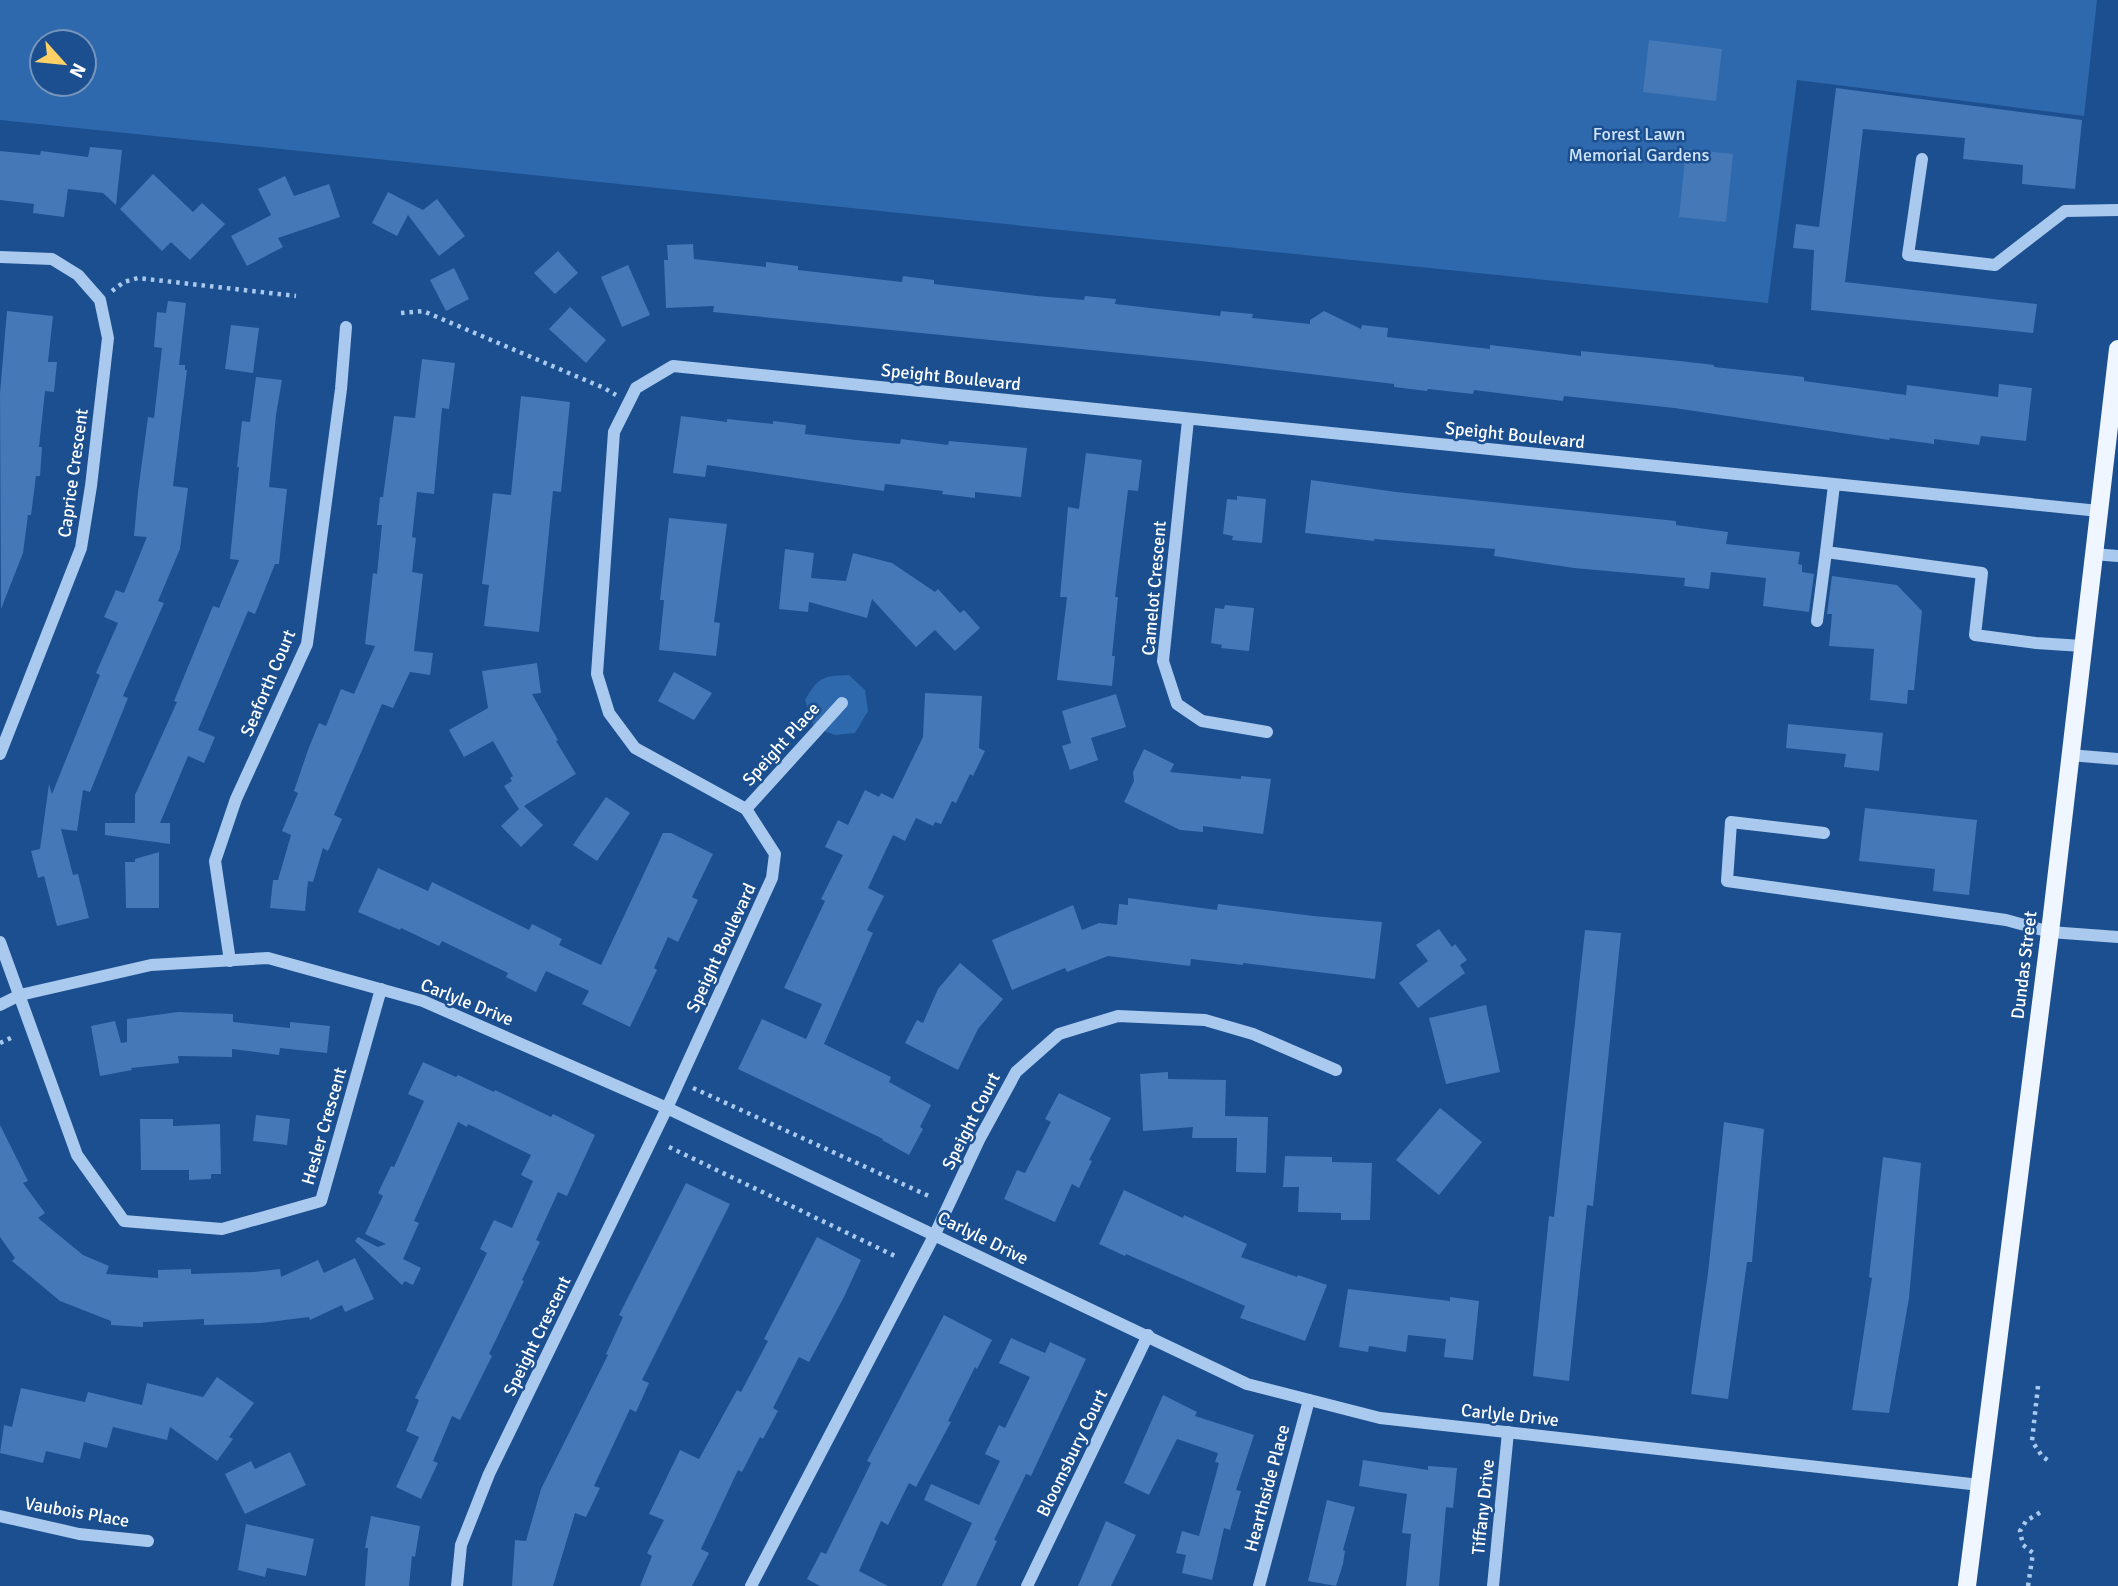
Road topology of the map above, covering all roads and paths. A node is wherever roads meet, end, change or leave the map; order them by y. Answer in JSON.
{"nodes":[{"id":1,"x":1922,"y":159,"type":"dead end"},
{"id":2,"x":2118,"y":210,"type":"edge"},
{"id":3,"x":0,"y":257,"type":"edge"},
{"id":4,"x":296,"y":296,"type":"dead end"},
{"id":5,"x":100,"y":300,"type":"junction"},
{"id":6,"x":401,"y":313,"type":"dead end"},
{"id":7,"x":346,"y":327,"type":"dead end"},
{"id":8,"x":2118,"y":349,"type":"edge"},
{"id":9,"x":2116,"y":382,"type":"edge"},
{"id":10,"x":628,"y":403,"type":"junction"},
{"id":11,"x":1188,"y":420,"type":"junction"},
{"id":12,"x":1834,"y":485,"type":"junction"},
{"id":13,"x":2099,"y":511,"type":"junction"},
{"id":14,"x":1826,"y":552,"type":"junction"},
{"id":15,"x":2093,"y":555,"type":"junction"},
{"id":16,"x":2118,"y":556,"type":"edge"},
{"id":17,"x":1817,"y":621,"type":"dead end"},
{"id":18,"x":2082,"y":646,"type":"junction"},
{"id":19,"x":842,"y":703,"type":"dead end"},
{"id":20,"x":1266,"y":733,"type":"dead end"},
{"id":21,"x":0,"y":754,"type":"edge"},
{"id":22,"x":2069,"y":755,"type":"junction"},
{"id":23,"x":2118,"y":759,"type":"edge"},
{"id":24,"x":746,"y":809,"type":"junction"},
{"id":25,"x":1824,"y":833,"type":"dead end"},
{"id":26,"x":2050,"y":932,"type":"junction"},
{"id":27,"x":2118,"y":937,"type":"edge"},
{"id":28,"x":0,"y":942,"type":"edge"},
{"id":29,"x":230,"y":961,"type":"junction"},
{"id":30,"x":381,"y":989,"type":"junction"},
{"id":31,"x":20,"y":995,"type":"junction"},
{"id":32,"x":0,"y":1005,"type":"edge"},
{"id":33,"x":8,"y":1040,"type":"dead end"},
{"id":34,"x":0,"y":1043,"type":"edge"},
{"id":35,"x":1336,"y":1070,"type":"dead end"},
{"id":36,"x":692,"y":1088,"type":"dead end"},
{"id":37,"x":667,"y":1108,"type":"junction"},
{"id":38,"x":668,"y":1147,"type":"dead end"},
{"id":39,"x":931,"y":1197,"type":"dead end"},
{"id":40,"x":935,"y":1234,"type":"junction"},
{"id":41,"x":897,"y":1258,"type":"dead end"},
{"id":42,"x":1148,"y":1335,"type":"junction"},
{"id":43,"x":2038,"y":1387,"type":"dead end"},
{"id":44,"x":1309,"y":1400,"type":"junction"},
{"id":45,"x":1508,"y":1433,"type":"junction"},
{"id":46,"x":2050,"y":1462,"type":"dead end"},
{"id":47,"x":1980,"y":1485,"type":"junction"},
{"id":48,"x":2044,"y":1510,"type":"dead end"},
{"id":49,"x":0,"y":1516,"type":"edge"},
{"id":50,"x":148,"y":1541,"type":"dead end"},
{"id":51,"x":457,"y":1586,"type":"edge"},
{"id":52,"x":751,"y":1586,"type":"edge"},
{"id":53,"x":1027,"y":1586,"type":"edge"},
{"id":54,"x":1259,"y":1586,"type":"edge"},
{"id":55,"x":1493,"y":1586,"type":"edge"},
{"id":56,"x":1967,"y":1586,"type":"edge"},
{"id":57,"x":2028,"y":1586,"type":"edge"}],
"edges":[{"from":1,"to":2,"type":"street"},
{"from":3,"to":5,"type":"street"},
{"from":4,"to":5,"type":"path"},
{"from":5,"to":21,"type":"street","name":"Caprice Crescent"},
{"from":6,"to":10,"type":"path"},
{"from":7,"to":29,"type":"street","name":"Seaforth Court"},
{"from":8,"to":9,"type":"main road","name":"Dundas Street"},
{"from":9,"to":13,"type":"main road","name":"Dundas Street"},
{"from":10,"to":11,"type":"street","name":"Speight Boulevard"},
{"from":10,"to":24,"type":"street","name":"Speight Boulevard"},
{"from":11,"to":12,"type":"street","name":"Speight Boulevard"},
{"from":11,"to":20,"type":"street","name":"Camelot Crescent"},
{"from":12,"to":13,"type":"street","name":"Speight Boulevard"},
{"from":12,"to":14,"type":"street"},
{"from":13,"to":15,"type":"main road","name":"Dundas Street"},
{"from":14,"to":17,"type":"street"},
{"from":14,"to":18,"type":"street"},
{"from":15,"to":16,"type":"street"},
{"from":15,"to":18,"type":"main road","name":"Dundas Street"},
{"from":18,"to":22,"type":"main road","name":"Dundas Street"},
{"from":19,"to":24,"type":"street","name":"Speight Place"},
{"from":22,"to":23,"type":"street"},
{"from":22,"to":26,"type":"main road","name":"Dundas Street"},
{"from":24,"to":37,"type":"street","name":"Speight Boulevard"},
{"from":25,"to":26,"type":"street"},
{"from":26,"to":27,"type":"street"},
{"from":26,"to":47,"type":"main road","name":"Dundas Street"},
{"from":28,"to":31,"type":"street"},
{"from":29,"to":30,"type":"street","name":"Carlyle Drive"},
{"from":29,"to":31,"type":"street","name":"Carlyle Drive"},
{"from":30,"to":31,"type":"street","name":"Hesler Crescent"},
{"from":30,"to":37,"type":"street","name":"Carlyle Drive"},
{"from":31,"to":32,"type":"street","name":"Carlyle Drive"},
{"from":33,"to":34,"type":"path"},
{"from":35,"to":40,"type":"street","name":"Speight Court"},
{"from":36,"to":39,"type":"path"},
{"from":37,"to":40,"type":"street","name":"Carlyle Drive"},
{"from":37,"to":51,"type":"street","name":"Speight Crescent"},
{"from":38,"to":41,"type":"path"},
{"from":40,"to":42,"type":"street","name":"Carlyle Drive"},
{"from":40,"to":52,"type":"street"},
{"from":42,"to":44,"type":"street","name":"Carlyle Drive"},
{"from":42,"to":53,"type":"street","name":"Bloomsbury Court"},
{"from":43,"to":46,"type":"path"},
{"from":44,"to":45,"type":"street","name":"Carlyle Drive"},
{"from":44,"to":54,"type":"street","name":"Hearthside Place"},
{"from":45,"to":47,"type":"street","name":"Carlyle Drive"},
{"from":45,"to":55,"type":"street","name":"Tiffany Drive"},
{"from":47,"to":56,"type":"main road","name":"Dundas Street"},
{"from":48,"to":57,"type":"path"},
{"from":49,"to":50,"type":"street","name":"Vaubois Place"}]}
